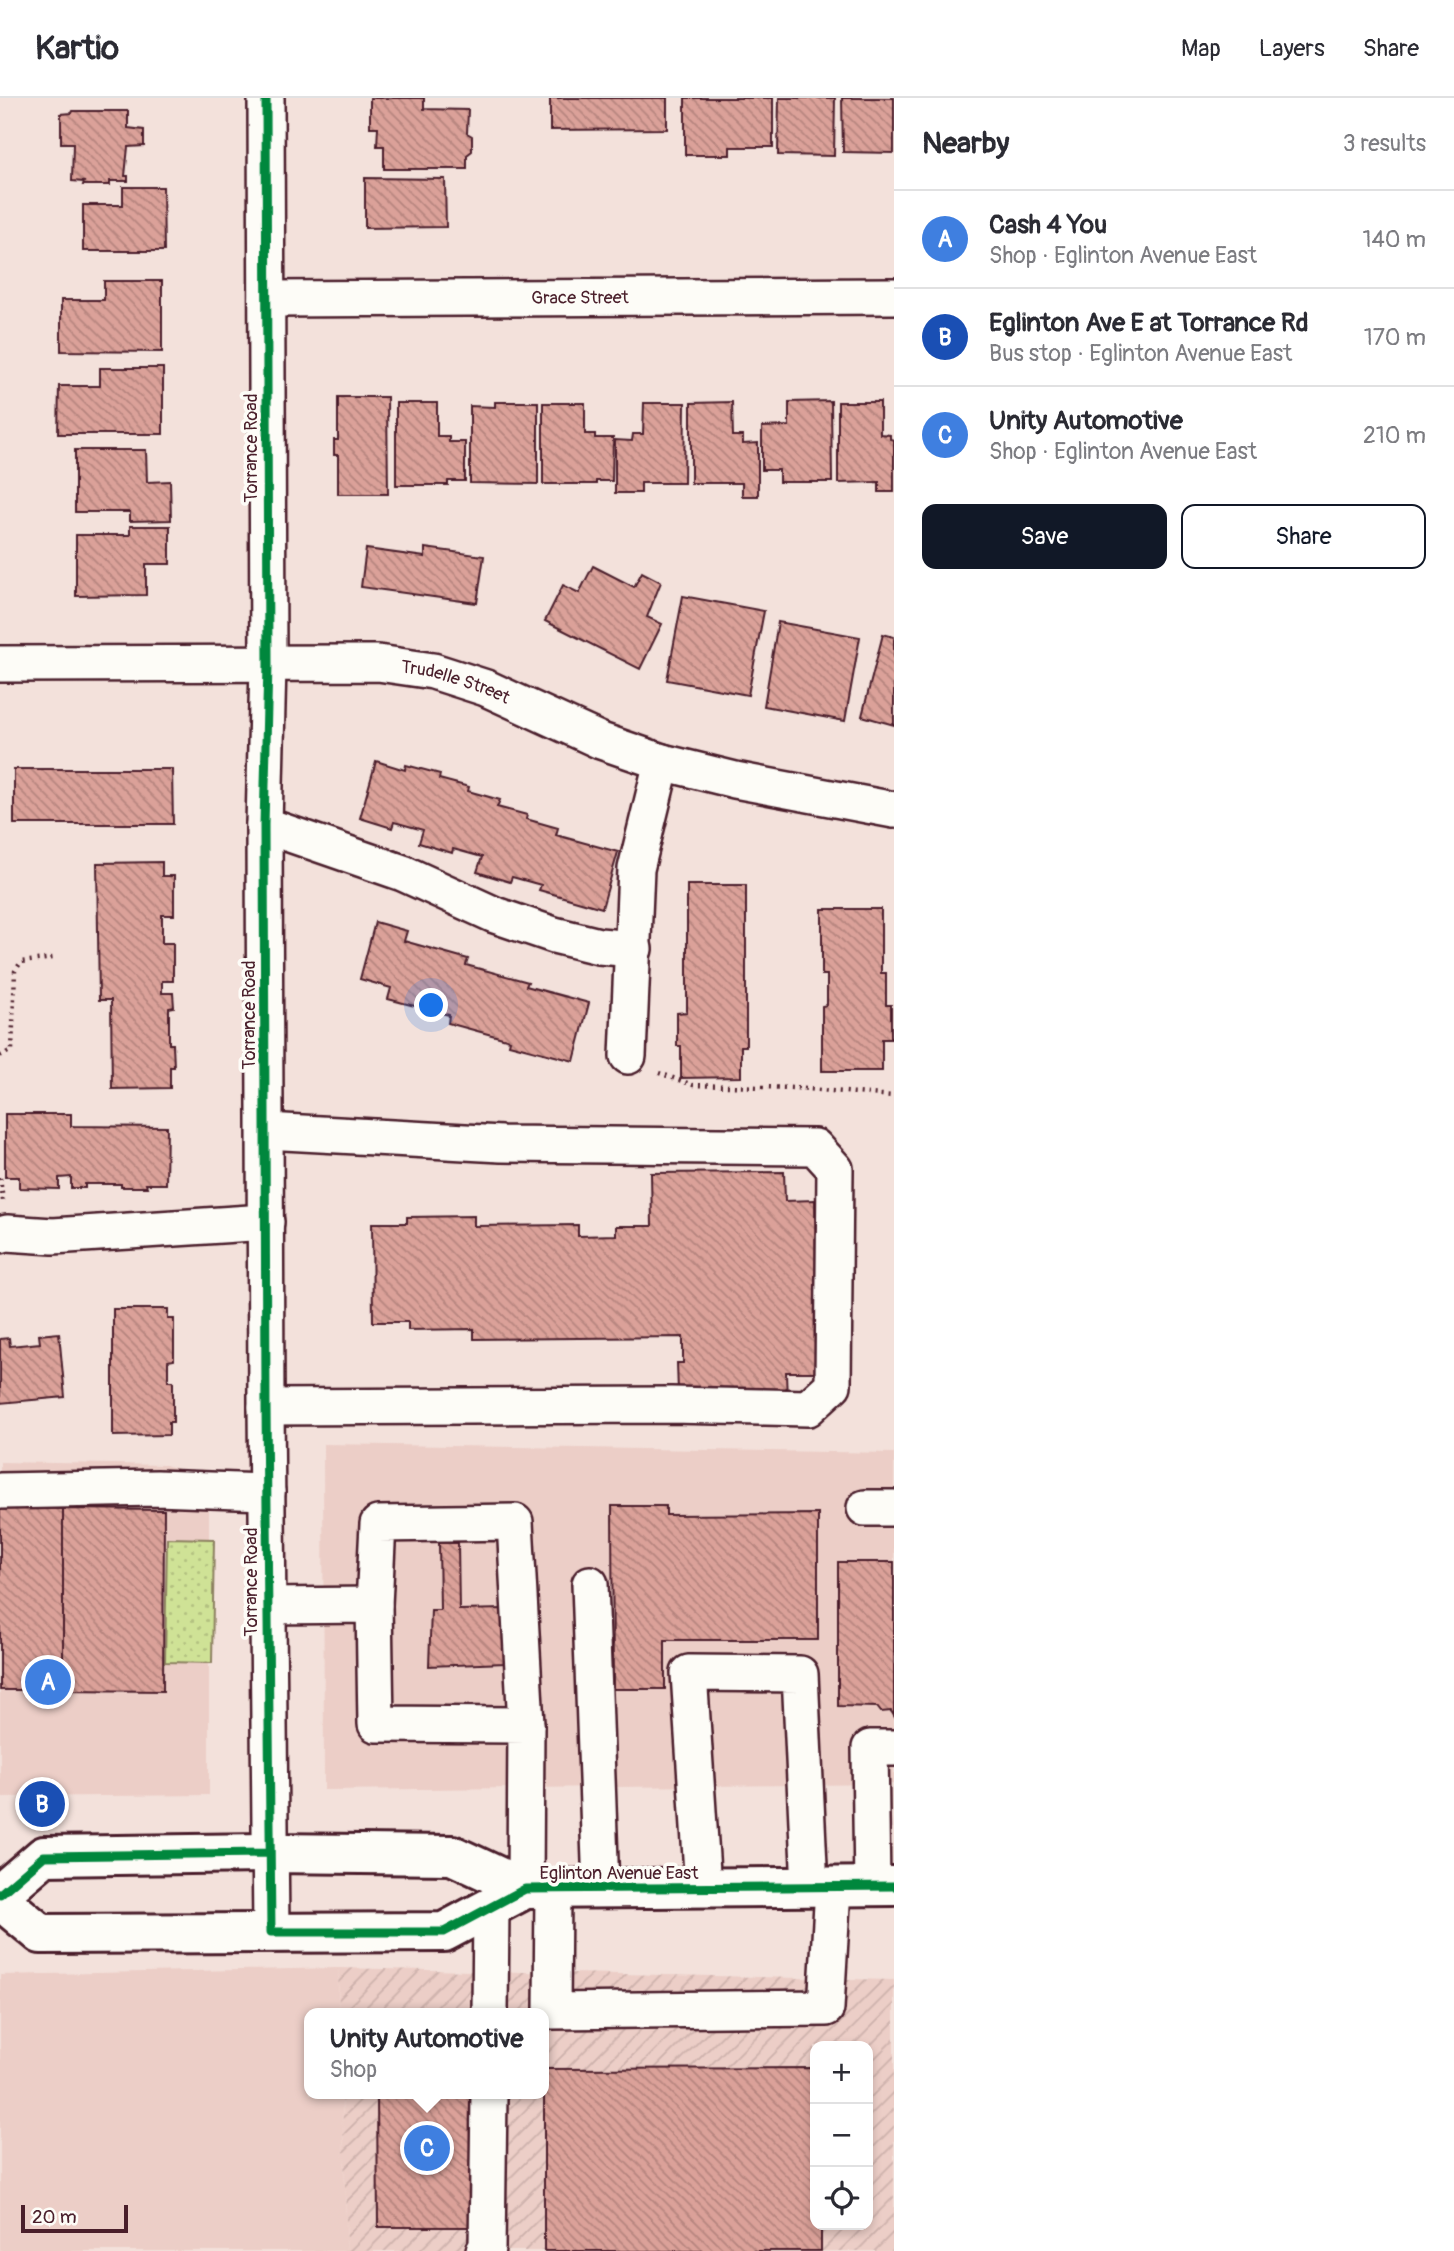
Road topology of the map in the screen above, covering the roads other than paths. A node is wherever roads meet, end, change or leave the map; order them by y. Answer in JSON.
{"nodes":[{"id":1,"x":266,"y":98,"type":"edge"},
{"id":2,"x":894,"y":296,"type":"edge"},
{"id":3,"x":267,"y":299,"type":"junction"},
{"id":4,"x":0,"y":664,"type":"edge"},
{"id":5,"x":268,"y":665,"type":"junction"},
{"id":6,"x":662,"y":762,"type":"junction"},
{"id":7,"x":894,"y":810,"type":"edge"},
{"id":8,"x":264,"y":825,"type":"junction"},
{"id":9,"x":634,"y":949,"type":"junction"},
{"id":10,"x":628,"y":1056,"type":"road end"},
{"id":11,"x":266,"y":1131,"type":"junction"},
{"id":12,"x":266,"y":1222,"type":"junction"},
{"id":13,"x":0,"y":1235,"type":"edge"},
{"id":14,"x":266,"y":1407,"type":"junction"},
{"id":15,"x":0,"y":1492,"type":"edge"},
{"id":16,"x":267,"y":1492,"type":"junction"},
{"id":17,"x":590,"y":1584,"type":"dead end"},
{"id":18,"x":374,"y":1605,"type":"junction"},
{"id":19,"x":267,"y":1606,"type":"junction"},
{"id":20,"x":526,"y":1725,"type":"junction"},
{"id":21,"x":894,"y":1748,"type":"edge"},
{"id":22,"x":270,"y":1853,"type":"junction"},
{"id":23,"x":883,"y":1886,"type":"edge"},
{"id":24,"x":821,"y":1887,"type":"junction"},
{"id":25,"x":703,"y":1888,"type":"junction"},
{"id":26,"x":539,"y":1889,"type":"junction"},
{"id":27,"x":601,"y":1889,"type":"junction"},
{"id":28,"x":0,"y":1894,"type":"edge"},
{"id":29,"x":0,"y":1900,"type":"edge"},
{"id":30,"x":491,"y":1907,"type":"junction"},
{"id":31,"x":271,"y":1932,"type":"junction"},
{"id":32,"x":490,"y":2008,"type":"edge"},
{"id":33,"x":489,"y":2099,"type":"edge"},
{"id":34,"x":484,"y":2251,"type":"edge"}],
"edges":[{"from":1,"to":3,"type":"street","name":"Torrance Road"},
{"from":2,"to":3,"type":"street","name":"Grace Street"},
{"from":3,"to":5,"type":"street","name":"Torrance Road"},
{"from":4,"to":5,"type":"street","name":"Trudelle Street"},
{"from":5,"to":6,"type":"street","name":"Trudelle Street"},
{"from":5,"to":8,"type":"street","name":"Torrance Road"},
{"from":6,"to":7,"type":"street","name":"Trudelle Street"},
{"from":6,"to":9,"type":"street"},
{"from":8,"to":9,"type":"street"},
{"from":8,"to":11,"type":"street","name":"Torrance Road"},
{"from":9,"to":10,"type":"street"},
{"from":11,"to":12,"type":"street","name":"Torrance Road"},
{"from":11,"to":14,"type":"street"},
{"from":12,"to":13,"type":"street"},
{"from":12,"to":14,"type":"street","name":"Torrance Road"},
{"from":14,"to":16,"type":"street","name":"Torrance Road"},
{"from":15,"to":16,"type":"street"},
{"from":16,"to":19,"type":"street","name":"Torrance Road"},
{"from":17,"to":27,"type":"street"},
{"from":18,"to":19,"type":"street"},
{"from":18,"to":20,"type":"street"},
{"from":18,"to":20,"type":"street"},
{"from":19,"to":22,"type":"street","name":"Torrance Road"},
{"from":20,"to":26,"type":"street"},
{"from":21,"to":23,"type":"street"},
{"from":22,"to":26,"type":"main road","name":"Eglinton Avenue East"},
{"from":22,"to":28,"type":"main road","name":"Eglinton Avenue East"},
{"from":22,"to":31,"type":"street","name":"Torrance Road"},
{"from":23,"to":24,"type":"main road","name":"Eglinton Avenue East"},
{"from":24,"to":25,"type":"main road","name":"Eglinton Avenue East"},
{"from":24,"to":25,"type":"street"},
{"from":24,"to":26,"type":"street"},
{"from":25,"to":27,"type":"main road","name":"Eglinton Avenue East"},
{"from":26,"to":27,"type":"main road","name":"Eglinton Avenue East"},
{"from":26,"to":30,"type":"main road","name":"Eglinton Avenue East"},
{"from":29,"to":31,"type":"main road","name":"Eglinton Avenue East"},
{"from":30,"to":31,"type":"main road","name":"Eglinton Avenue East"},
{"from":30,"to":32,"type":"street"},
{"from":33,"to":34,"type":"street"}]}
